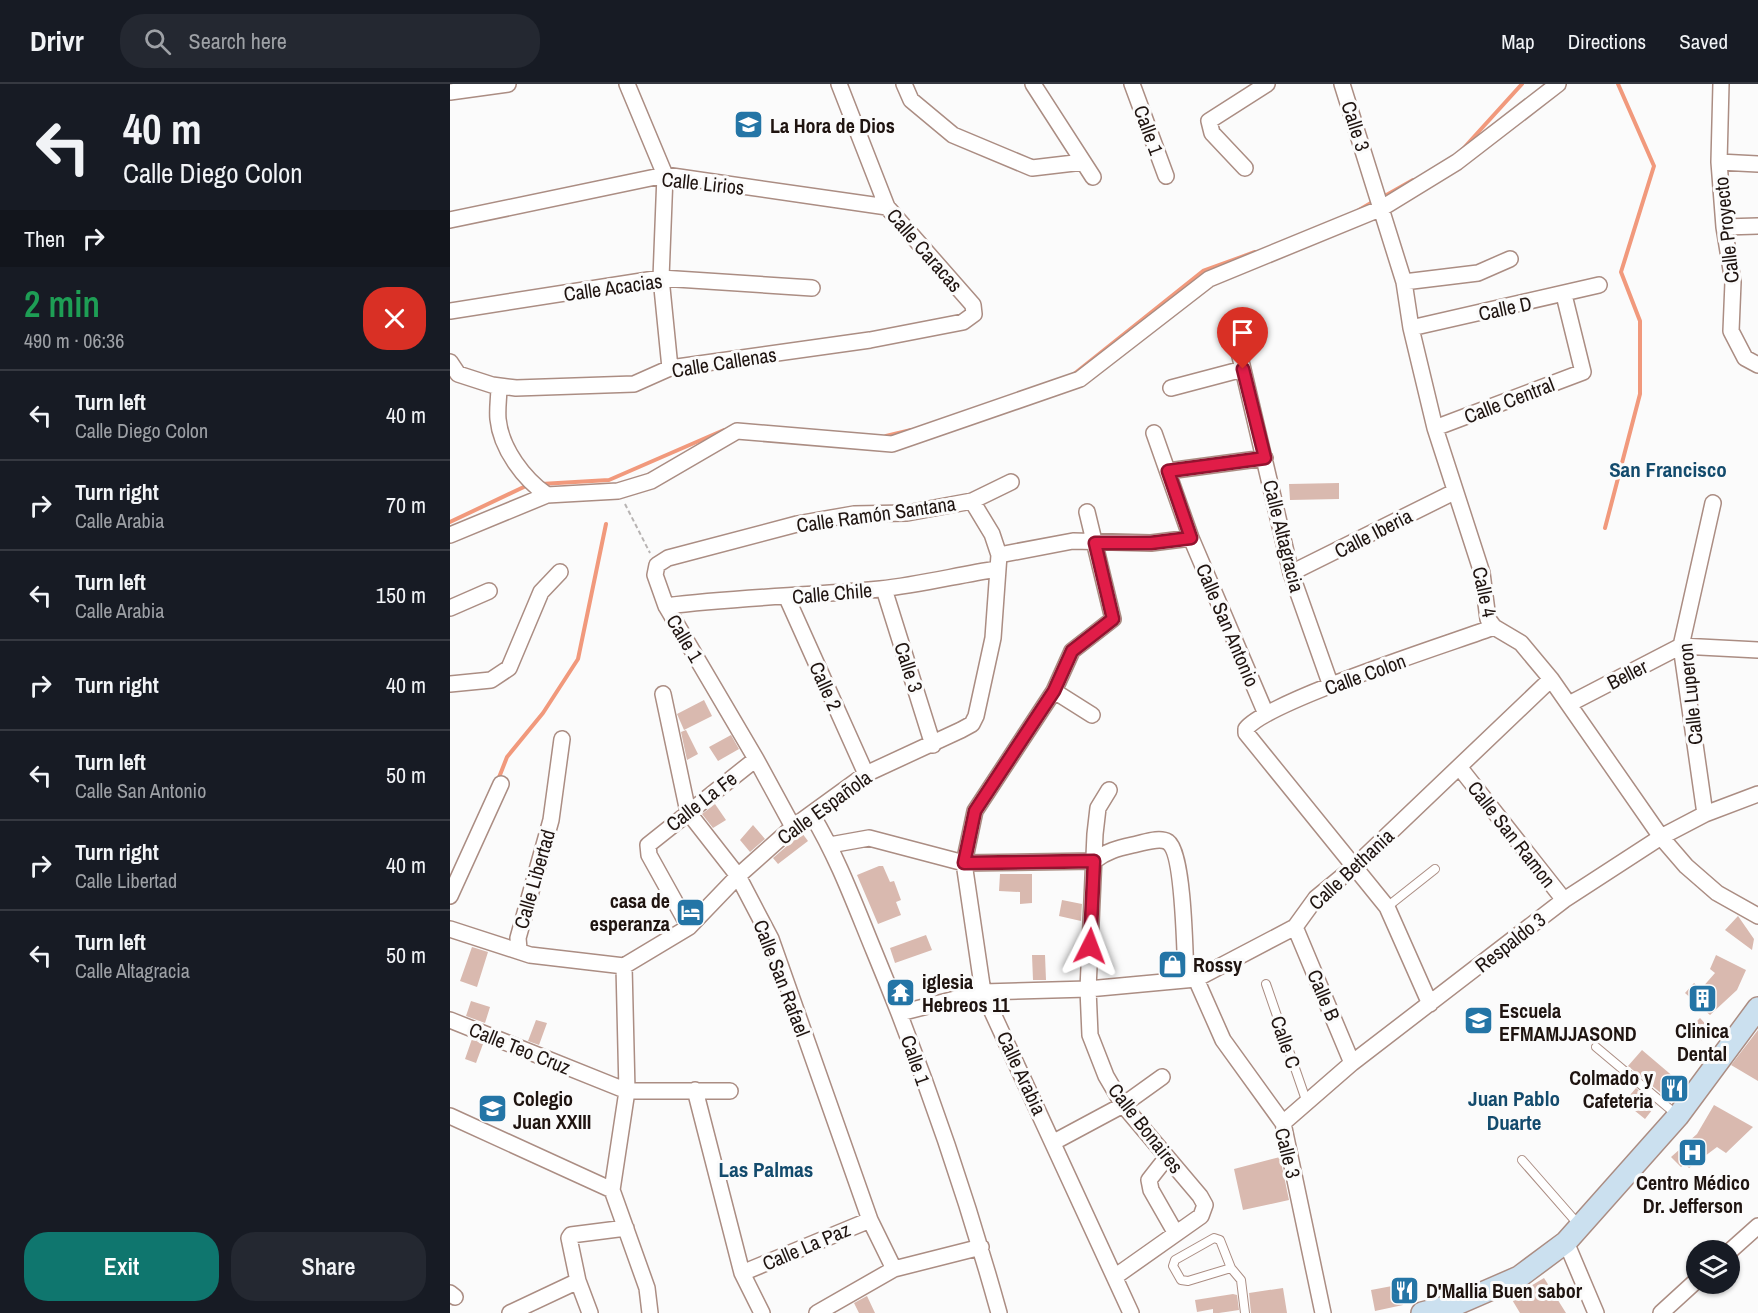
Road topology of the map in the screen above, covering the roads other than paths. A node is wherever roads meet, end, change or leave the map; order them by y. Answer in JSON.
{"nodes":[{"id":1,"x":508,"y":84,"type":"edge"},
{"id":2,"x":627,"y":84,"type":"edge"},
{"id":3,"x":839,"y":84,"type":"edge"},
{"id":4,"x":904,"y":84,"type":"edge"},
{"id":5,"x":1033,"y":84,"type":"edge"},
{"id":6,"x":1132,"y":84,"type":"edge"},
{"id":7,"x":1268,"y":84,"type":"edge"},
{"id":8,"x":1342,"y":84,"type":"edge"},
{"id":9,"x":1558,"y":84,"type":"edge"},
{"id":10,"x":1721,"y":84,"type":"edge"},
{"id":11,"x":450,"y":93,"type":"edge"},
{"id":12,"x":1083,"y":162,"type":"junction"},
{"id":13,"x":1719,"y":162,"type":"junction"},
{"id":14,"x":1758,"y":164,"type":"edge"},
{"id":15,"x":1245,"y":168,"type":"dead end"},
{"id":16,"x":665,"y":175,"type":"junction"},
{"id":17,"x":1166,"y":176,"type":"dead end"},
{"id":18,"x":1093,"y":177,"type":"dead end"},
{"id":19,"x":887,"y":207,"type":"junction"},
{"id":20,"x":1382,"y":208,"type":"junction"},
{"id":21,"x":450,"y":220,"type":"edge"},
{"id":22,"x":1758,"y":226,"type":"edge"},
{"id":23,"x":1724,"y":227,"type":"junction"},
{"id":24,"x":1510,"y":259,"type":"dead end"},
{"id":25,"x":661,"y":278,"type":"junction"},
{"id":26,"x":1404,"y":282,"type":"junction"},
{"id":27,"x":1599,"y":285,"type":"dead end"},
{"id":28,"x":812,"y":288,"type":"dead end"},
{"id":29,"x":1564,"y":295,"type":"junction"},
{"id":30,"x":450,"y":310,"type":"edge"},
{"id":31,"x":974,"y":314,"type":"joint"},
{"id":32,"x":1411,"y":328,"type":"junction"},
{"id":33,"x":1239,"y":348,"type":"dead end"},
{"id":34,"x":450,"y":362,"type":"edge"},
{"id":35,"x":1758,"y":365,"type":"edge"},
{"id":36,"x":670,"y":368,"type":"junction"},
{"id":37,"x":1243,"y":369,"type":"junction"},
{"id":38,"x":499,"y":386,"type":"junction"},
{"id":39,"x":1171,"y":388,"type":"dead end"},
{"id":40,"x":1435,"y":428,"type":"junction"},
{"id":41,"x":1154,"y":433,"type":"dead end"},
{"id":42,"x":1265,"y":458,"type":"junction"},
{"id":43,"x":1168,"y":471,"type":"junction"},
{"id":44,"x":1011,"y":482,"type":"dead end"},
{"id":45,"x":1454,"y":492,"type":"junction"},
{"id":46,"x":547,"y":495,"type":"junction"},
{"id":47,"x":972,"y":501,"type":"junction"},
{"id":48,"x":1713,"y":503,"type":"dead end"},
{"id":49,"x":1087,"y":512,"type":"dead end"},
{"id":50,"x":450,"y":535,"type":"edge"},
{"id":51,"x":1191,"y":538,"type":"junction"},
{"id":52,"x":1095,"y":543,"type":"junction"},
{"id":53,"x":662,"y":561,"type":"joint"},
{"id":54,"x":998,"y":562,"type":"junction"},
{"id":55,"x":560,"y":572,"type":"dead end"},
{"id":56,"x":1291,"y":573,"type":"junction"},
{"id":57,"x":884,"y":589,"type":"junction"},
{"id":58,"x":489,"y":591,"type":"dead end"},
{"id":59,"x":787,"y":598,"type":"junction"},
{"id":60,"x":666,"y":606,"type":"junction"},
{"id":61,"x":450,"y":608,"type":"edge"},
{"id":62,"x":1494,"y":627,"type":"junction"},
{"id":63,"x":1681,"y":646,"type":"junction"},
{"id":64,"x":1758,"y":650,"type":"edge"},
{"id":65,"x":1551,"y":679,"type":"junction"},
{"id":66,"x":452,"y":686,"type":"edge"},
{"id":67,"x":1331,"y":686,"type":"junction"},
{"id":68,"x":1054,"y":691,"type":"junction"},
{"id":69,"x":663,"y":694,"type":"dead end"},
{"id":70,"x":1569,"y":704,"type":"junction"},
{"id":71,"x":1266,"y":714,"type":"junction"},
{"id":72,"x":1092,"y":715,"type":"dead end"},
{"id":73,"x":562,"y":740,"type":"dead end"},
{"id":74,"x":933,"y":744,"type":"junction"},
{"id":75,"x":756,"y":759,"type":"junction"},
{"id":76,"x":1460,"y":768,"type":"junction"},
{"id":77,"x":866,"y":774,"type":"junction"},
{"id":78,"x":501,"y":784,"type":"dead end"},
{"id":79,"x":1109,"y":790,"type":"dead end"},
{"id":80,"x":1758,"y":794,"type":"edge"},
{"id":81,"x":688,"y":812,"type":"junction"},
{"id":82,"x":1705,"y":814,"type":"junction"},
{"id":83,"x":812,"y":815,"type":"junction"},
{"id":84,"x":793,"y":827,"type":"junction"},
{"id":85,"x":1661,"y":837,"type":"junction"},
{"id":86,"x":830,"y":845,"type":"junction"},
{"id":87,"x":1094,"y":861,"type":"junction"},
{"id":88,"x":964,"y":863,"type":"junction"},
{"id":89,"x":1355,"y":866,"type":"junction"},
{"id":90,"x":1435,"y":869,"type":"dead end"},
{"id":91,"x":738,"y":876,"type":"junction"},
{"id":92,"x":450,"y":896,"type":"edge"},
{"id":93,"x":1564,"y":900,"type":"junction"},
{"id":94,"x":1386,"y":907,"type":"junction"},
{"id":95,"x":1758,"y":916,"type":"edge"},
{"id":96,"x":689,"y":927,"type":"junction"},
{"id":97,"x":1295,"y":927,"type":"junction"},
{"id":98,"x":450,"y":930,"type":"edge"},
{"id":99,"x":519,"y":949,"type":"junction"},
{"id":100,"x":624,"y":966,"type":"junction"},
{"id":101,"x":1191,"y":980,"type":"junction"},
{"id":102,"x":1266,"y":984,"type":"dead end"},
{"id":103,"x":1088,"y":989,"type":"junction"},
{"id":104,"x":983,"y":992,"type":"junction"},
{"id":105,"x":1431,"y":1005,"type":"junction"},
{"id":106,"x":1758,"y":1008,"type":"edge"},
{"id":107,"x":900,"y":1013,"type":"junction"},
{"id":108,"x":450,"y":1020,"type":"edge"},
{"id":109,"x":1596,"y":1047,"type":"dead end"},
{"id":110,"x":1352,"y":1064,"type":"junction"},
{"id":111,"x":1162,"y":1077,"type":"dead end"},
{"id":112,"x":627,"y":1090,"type":"junction"},
{"id":113,"x":694,"y":1090,"type":"junction"},
{"id":114,"x":730,"y":1091,"type":"dead end"},
{"id":115,"x":1306,"y":1100,"type":"junction"},
{"id":116,"x":1123,"y":1105,"type":"junction"},
{"id":117,"x":450,"y":1116,"type":"edge"},
{"id":118,"x":1678,"y":1116,"type":"junction"},
{"id":119,"x":1283,"y":1123,"type":"junction"},
{"id":120,"x":1054,"y":1142,"type":"junction"},
{"id":121,"x":1167,"y":1157,"type":"junction"},
{"id":122,"x":1522,"y":1160,"type":"dead end"},
{"id":123,"x":612,"y":1190,"type":"junction"},
{"id":124,"x":870,"y":1220,"type":"junction"},
{"id":125,"x":1581,"y":1226,"type":"junction"},
{"id":126,"x":1758,"y":1226,"type":"edge"},
{"id":127,"x":626,"y":1228,"type":"junction"},
{"id":128,"x":1176,"y":1232,"type":"junction"},
{"id":129,"x":1566,"y":1242,"type":"junction"},
{"id":130,"x":1740,"y":1242,"type":"edge"},
{"id":131,"x":981,"y":1247,"type":"junction"},
{"id":132,"x":1231,"y":1268,"type":"junction"},
{"id":133,"x":894,"y":1269,"type":"junction"},
{"id":134,"x":742,"y":1273,"type":"junction"},
{"id":135,"x":1116,"y":1276,"type":"junction"},
{"id":136,"x":578,"y":1281,"type":"junction"},
{"id":137,"x":1686,"y":1290,"type":"edge"},
{"id":138,"x":510,"y":1313,"type":"edge"},
{"id":139,"x":590,"y":1313,"type":"edge"},
{"id":140,"x":650,"y":1313,"type":"edge"},
{"id":141,"x":762,"y":1313,"type":"edge"},
{"id":142,"x":817,"y":1313,"type":"edge"},
{"id":143,"x":999,"y":1313,"type":"edge"},
{"id":144,"x":1131,"y":1313,"type":"edge"},
{"id":145,"x":1245,"y":1313,"type":"edge"},
{"id":146,"x":1323,"y":1313,"type":"edge"},
{"id":147,"x":1422,"y":1313,"type":"edge"},
{"id":148,"x":1596,"y":1313,"type":"edge"},
{"id":149,"x":1661,"y":1313,"type":"edge"}],
"edges":[{"from":1,"to":11,"type":"street"},
{"from":2,"to":16,"type":"street"},
{"from":3,"to":19,"type":"street","name":"Calle Caracas"},
{"from":4,"to":12,"type":"street"},
{"from":5,"to":12,"type":"street"},
{"from":6,"to":17,"type":"street","name":"Calle 1"},
{"from":7,"to":15,"type":"street"},
{"from":8,"to":20,"type":"street","name":"Calle 3"},
{"from":9,"to":20,"type":"street"},
{"from":10,"to":13,"type":"street","name":"Calle Proyecto"},
{"from":12,"to":18,"type":"street"},
{"from":13,"to":14,"type":"street"},
{"from":13,"to":23,"type":"street","name":"Calle Proyecto"},
{"from":16,"to":19,"type":"street","name":"Calle Lirios"},
{"from":16,"to":21,"type":"street","name":"Calle Lirios"},
{"from":16,"to":25,"type":"street"},
{"from":19,"to":31,"type":"street","name":"Calle Caracas"},
{"from":20,"to":26,"type":"street","name":"Calle 4"},
{"from":20,"to":46,"type":"street"},
{"from":22,"to":23,"type":"street"},
{"from":23,"to":35,"type":"street","name":"Calle Proyecto"},
{"from":24,"to":26,"type":"street"},
{"from":25,"to":28,"type":"street","name":"Calle Acacias"},
{"from":25,"to":30,"type":"street","name":"Calle Acacias"},
{"from":25,"to":36,"type":"street"},
{"from":26,"to":32,"type":"street","name":"Calle 4"},
{"from":27,"to":29,"type":"street","name":"Calle D"},
{"from":29,"to":32,"type":"street","name":"Calle D"},
{"from":29,"to":40,"type":"street","name":"Calle Central"},
{"from":31,"to":36,"type":"street","name":"Calle Callenas"},
{"from":32,"to":40,"type":"street","name":"Calle 4"},
{"from":33,"to":37,"type":"street","name":"Calle Altagracia"},
{"from":34,"to":38,"type":"street","name":"Calle Callenas"},
{"from":36,"to":38,"type":"street","name":"Calle Callenas"},
{"from":37,"to":39,"type":"street"},
{"from":37,"to":42,"type":"street","name":"Calle Altagracia"},
{"from":38,"to":46,"type":"street"},
{"from":40,"to":45,"type":"street","name":"Calle 4"},
{"from":41,"to":43,"type":"street","name":"Calle San Antonio"},
{"from":42,"to":43,"type":"street"},
{"from":42,"to":56,"type":"street","name":"Calle Altagracia"},
{"from":43,"to":51,"type":"street","name":"Calle San Antonio"},
{"from":44,"to":47,"type":"street","name":"Calle Ramón Santana"},
{"from":45,"to":56,"type":"street","name":"Calle Iberia"},
{"from":45,"to":62,"type":"street","name":"Calle 4"},
{"from":46,"to":50,"type":"street"},
{"from":47,"to":53,"type":"street","name":"Calle Ramón Santana"},
{"from":47,"to":54,"type":"street"},
{"from":48,"to":63,"type":"street","name":"Calle Luperon"},
{"from":49,"to":52,"type":"street","name":"Calle Arabia"},
{"from":51,"to":52,"type":"street","name":"Calle Chile"},
{"from":51,"to":71,"type":"street","name":"Calle San Antonio"},
{"from":52,"to":54,"type":"street","name":"Calle Chile"},
{"from":52,"to":68,"type":"street","name":"Calle Arabia"},
{"from":53,"to":60,"type":"street","name":"Calle 1"},
{"from":54,"to":57,"type":"street","name":"Calle Chile"},
{"from":54,"to":74,"type":"street","name":"Calle Española"},
{"from":55,"to":66,"type":"street"},
{"from":56,"to":67,"type":"street","name":"Calle Altagracia"},
{"from":57,"to":59,"type":"street","name":"Calle Chile"},
{"from":57,"to":74,"type":"street","name":"Calle 3"},
{"from":58,"to":61,"type":"street"},
{"from":59,"to":60,"type":"street","name":"Calle Chile"},
{"from":59,"to":77,"type":"street","name":"Calle 2"},
{"from":60,"to":75,"type":"street","name":"Calle 1"},
{"from":62,"to":65,"type":"street","name":"Calle 4"},
{"from":62,"to":67,"type":"street","name":"Calle Colon"},
{"from":63,"to":64,"type":"street"},
{"from":63,"to":70,"type":"street","name":"Beller"},
{"from":63,"to":82,"type":"street","name":"Calle Luperon"},
{"from":65,"to":70,"type":"street","name":"Calle 4"},
{"from":65,"to":76,"type":"street","name":"Calle Bethania"},
{"from":67,"to":71,"type":"street","name":"Calle Colon"},
{"from":68,"to":72,"type":"street"},
{"from":68,"to":88,"type":"street","name":"Calle Arabia"},
{"from":69,"to":81,"type":"street","name":"Calle San Rafael"},
{"from":70,"to":85,"type":"street","name":"Calle 4"},
{"from":71,"to":89,"type":"street","name":"Calle Colon"},
{"from":73,"to":99,"type":"street","name":"Calle Libertad"},
{"from":74,"to":77,"type":"street","name":"Calle Española"},
{"from":75,"to":81,"type":"street","name":"Calle La Fe"},
{"from":75,"to":84,"type":"street","name":"Calle 1"},
{"from":76,"to":89,"type":"street","name":"Calle Bethania"},
{"from":76,"to":93,"type":"street","name":"Calle San Ramon"},
{"from":77,"to":83,"type":"street","name":"Calle Española"},
{"from":78,"to":92,"type":"street"},
{"from":79,"to":87,"type":"street","name":"Calle Bonaires"},
{"from":80,"to":82,"type":"street","name":"Respaldo 3"},
{"from":81,"to":91,"type":"street","name":"Calle San Rafael"},
{"from":81,"to":96,"type":"street","name":"Calle La Fe"},
{"from":82,"to":85,"type":"street","name":"Respaldo 3"},
{"from":83,"to":84,"type":"street","name":"Calle Española"},
{"from":83,"to":86,"type":"street","name":"Calle 1"},
{"from":84,"to":91,"type":"street","name":"Calle Española"},
{"from":85,"to":93,"type":"street","name":"Respaldo 3"},
{"from":85,"to":95,"type":"street","name":"Calle 4"},
{"from":86,"to":88,"type":"street"},
{"from":86,"to":107,"type":"street","name":"Calle 1"},
{"from":87,"to":88,"type":"street"},
{"from":87,"to":101,"type":"street"},
{"from":87,"to":103,"type":"street","name":"Calle Bonaires"},
{"from":88,"to":104,"type":"street","name":"Calle Arabia"},
{"from":89,"to":94,"type":"street"},
{"from":89,"to":97,"type":"street","name":"Calle Bethania"},
{"from":90,"to":94,"type":"lane"},
{"from":91,"to":96,"type":"street","name":"Calle Española"},
{"from":91,"to":124,"type":"street","name":"Calle San Rafael"},
{"from":93,"to":105,"type":"street","name":"Respaldo 3"},
{"from":94,"to":105,"type":"street"},
{"from":96,"to":100,"type":"street","name":"Calle Española"},
{"from":97,"to":101,"type":"street","name":"Calle Bethania"},
{"from":97,"to":110,"type":"street","name":"Calle B"},
{"from":98,"to":99,"type":"street"},
{"from":99,"to":100,"type":"street","name":"Calle Libertad"},
{"from":100,"to":112,"type":"street"},
{"from":101,"to":103,"type":"street","name":"Calle Bethania"},
{"from":101,"to":119,"type":"street","name":"Calle 3"},
{"from":102,"to":115,"type":"lane","name":"Calle C"},
{"from":103,"to":104,"type":"street","name":"Calle Bethania"},
{"from":103,"to":116,"type":"street","name":"Calle Bonaires"},
{"from":104,"to":107,"type":"street","name":"Calle Bethania"},
{"from":104,"to":120,"type":"street","name":"Calle Arabia"},
{"from":105,"to":110,"type":"street","name":"Respaldo 3"},
{"from":106,"to":118,"type":"street"},
{"from":107,"to":131,"type":"street","name":"Calle 1"},
{"from":108,"to":112,"type":"street","name":"Calle Teo Cruz"},
{"from":109,"to":118,"type":"lane"},
{"from":110,"to":115,"type":"street","name":"Respaldo 3"},
{"from":111,"to":116,"type":"street"},
{"from":112,"to":113,"type":"street","name":"Calle Teo Cruz"},
{"from":112,"to":123,"type":"street"},
{"from":113,"to":114,"type":"street","name":"Calle Teo Cruz"},
{"from":113,"to":134,"type":"street"},
{"from":115,"to":119,"type":"street","name":"Respaldo 3"},
{"from":116,"to":120,"type":"street"},
{"from":116,"to":121,"type":"street","name":"Calle Bonaires"},
{"from":117,"to":123,"type":"street"},
{"from":118,"to":125,"type":"street"},
{"from":119,"to":146,"type":"street","name":"Calle 3"},
{"from":120,"to":135,"type":"street","name":"Calle Arabia"},
{"from":121,"to":128,"type":"street"},
{"from":121,"to":128,"type":"street","name":"Calle Bonaires"},
{"from":122,"to":125,"type":"lane"},
{"from":123,"to":127,"type":"street"},
{"from":124,"to":133,"type":"street","name":"Calle San Rafael"},
{"from":124,"to":134,"type":"street","name":"Calle La Paz"},
{"from":125,"to":129,"type":"street"},
{"from":126,"to":130,"type":"street"},
{"from":127,"to":136,"type":"street"},
{"from":127,"to":140,"type":"street"},
{"from":128,"to":135,"type":"street","name":"Calle Bonaires"},
{"from":129,"to":147,"type":"street"},
{"from":129,"to":148,"type":"street"},
{"from":131,"to":133,"type":"street"},
{"from":131,"to":143,"type":"street","name":"Calle 1"},
{"from":132,"to":132,"type":"lane"},
{"from":132,"to":145,"type":"lane"},
{"from":133,"to":142,"type":"street"},
{"from":134,"to":141,"type":"street"},
{"from":135,"to":144,"type":"street","name":"Calle Arabia"},
{"from":136,"to":138,"type":"street"},
{"from":136,"to":139,"type":"street"},
{"from":137,"to":149,"type":"street"}]}
